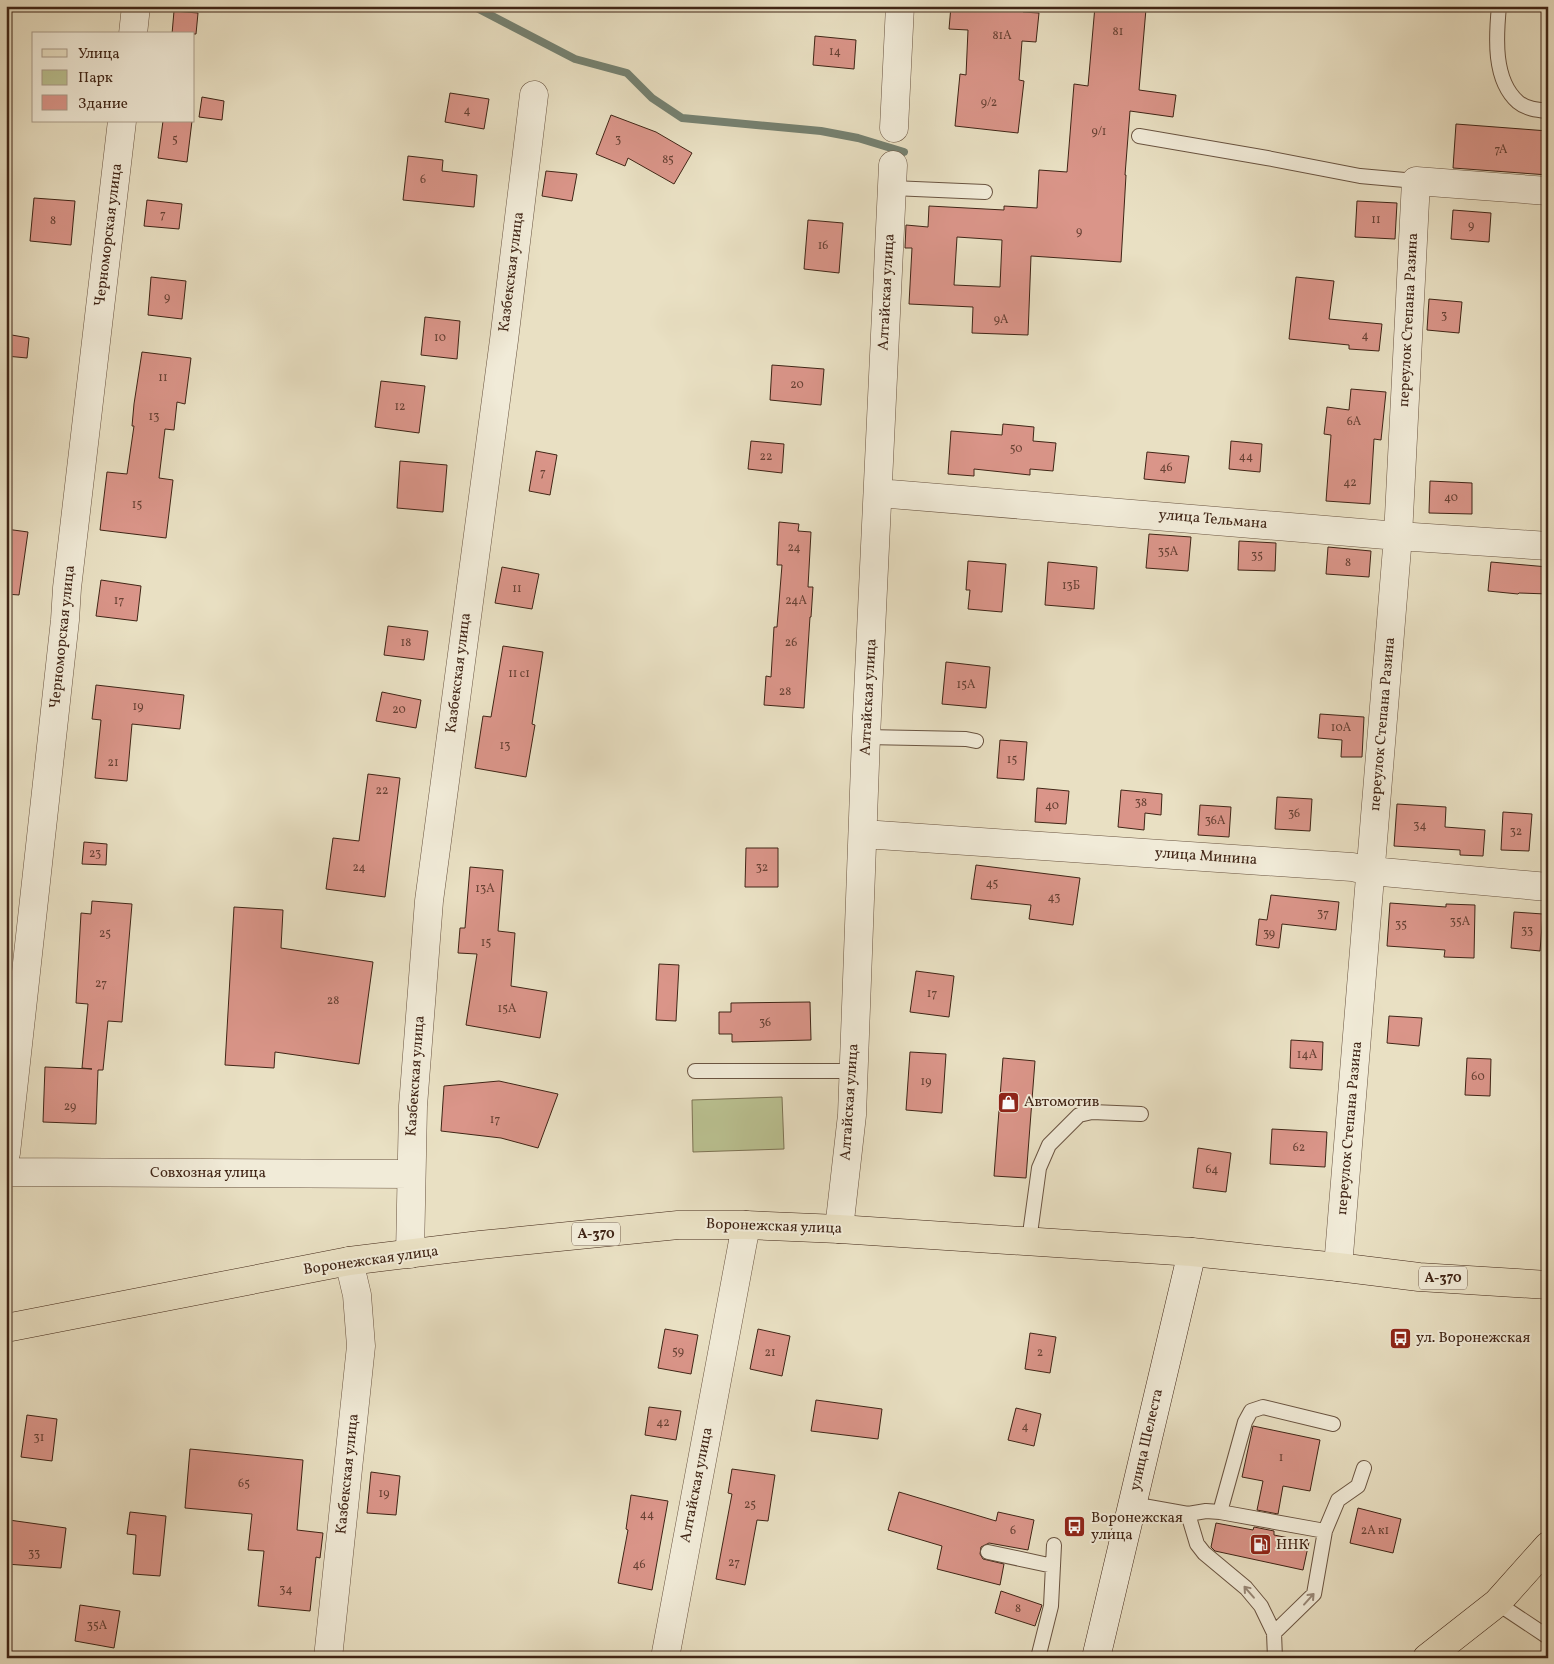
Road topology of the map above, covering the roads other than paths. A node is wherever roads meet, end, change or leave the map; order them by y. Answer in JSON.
{"nodes":[{"id":1,"x":136,"y":6,"type":"edge"},
{"id":2,"x":900,"y":6,"type":"edge"},
{"id":3,"x":1498,"y":6,"type":"edge"},
{"id":4,"x":133,"y":32,"type":"edge"},
{"id":5,"x":534,"y":95,"type":"dead end"},
{"id":6,"x":1548,"y":111,"type":"edge"},
{"id":7,"x":122,"y":122,"type":"edge"},
{"id":8,"x":894,"y":128,"type":"dead end"},
{"id":9,"x":1139,"y":136,"type":"dead end"},
{"id":10,"x":892,"y":176,"type":"joint"},
{"id":11,"x":1416,"y":181,"type":"junction"},
{"id":12,"x":1548,"y":191,"type":"edge"},
{"id":13,"x":985,"y":192,"type":"dead end"},
{"id":14,"x":878,"y":493,"type":"junction"},
{"id":15,"x":1398,"y":536,"type":"junction"},
{"id":16,"x":1548,"y":546,"type":"edge"},
{"id":17,"x":866,"y":736,"type":"junction"},
{"id":18,"x":976,"y":741,"type":"dead end"},
{"id":19,"x":863,"y":834,"type":"junction"},
{"id":20,"x":1371,"y":871,"type":"junction"},
{"id":21,"x":1548,"y":887,"type":"edge"},
{"id":22,"x":853,"y":1071,"type":"junction"},
{"id":23,"x":695,"y":1072,"type":"dead end"},
{"id":24,"x":1140,"y":1114,"type":"dead end"},
{"id":25,"x":6,"y":1153,"type":"edge"},
{"id":26,"x":6,"y":1172,"type":"edge"},
{"id":27,"x":411,"y":1174,"type":"junction"},
{"id":28,"x":746,"y":1225,"type":"junction"},
{"id":29,"x":839,"y":1229,"type":"junction"},
{"id":30,"x":1029,"y":1241,"type":"junction"},
{"id":31,"x":1192,"y":1252,"type":"junction"},
{"id":32,"x":410,"y":1254,"type":"junction"},
{"id":33,"x":349,"y":1261,"type":"junction"},
{"id":34,"x":1338,"y":1267,"type":"junction"},
{"id":35,"x":1548,"y":1285,"type":"edge"},
{"id":36,"x":6,"y":1328,"type":"edge"},
{"id":37,"x":1333,"y":1424,"type":"dead end"},
{"id":38,"x":1364,"y":1468,"type":"dead end"},
{"id":39,"x":1132,"y":1504,"type":"junction"},
{"id":40,"x":1220,"y":1512,"type":"junction"},
{"id":41,"x":1188,"y":1514,"type":"junction"},
{"id":42,"x":1325,"y":1532,"type":"junction"},
{"id":43,"x":1054,"y":1545,"type":"dead end"},
{"id":44,"x":1548,"y":1546,"type":"edge"},
{"id":45,"x":988,"y":1552,"type":"dead end"},
{"id":46,"x":1053,"y":1566,"type":"junction"},
{"id":47,"x":1497,"y":1603,"type":"junction"},
{"id":48,"x":1274,"y":1633,"type":"junction"},
{"id":49,"x":1548,"y":1636,"type":"edge"},
{"id":50,"x":328,"y":1658,"type":"edge"},
{"id":51,"x":665,"y":1658,"type":"edge"},
{"id":52,"x":1038,"y":1658,"type":"edge"},
{"id":53,"x":1096,"y":1658,"type":"edge"},
{"id":54,"x":1274,"y":1658,"type":"edge"},
{"id":55,"x":1427,"y":1658,"type":"edge"}],
"edges":[{"from":1,"to":4,"type":"street"},
{"from":2,"to":8,"type":"street"},
{"from":3,"to":6,"type":"lane"},
{"from":5,"to":27,"type":"street","name":"Казбекская улица"},
{"from":7,"to":25,"type":"street","name":"Черноморская улица"},
{"from":9,"to":11,"type":"lane"},
{"from":10,"to":13,"type":"lane"},
{"from":10,"to":14,"type":"street","name":"Алтайская улица"},
{"from":11,"to":12,"type":"street"},
{"from":11,"to":15,"type":"street","name":"переулок Степана Разина"},
{"from":14,"to":15,"type":"street","name":"улица Тельмана"},
{"from":14,"to":17,"type":"street","name":"Алтайская улица"},
{"from":15,"to":16,"type":"street","name":"улица Тельмана"},
{"from":15,"to":20,"type":"street","name":"переулок Степана Разина"},
{"from":17,"to":18,"type":"lane"},
{"from":17,"to":19,"type":"street","name":"Алтайская улица"},
{"from":19,"to":20,"type":"street","name":"улица Минина"},
{"from":19,"to":22,"type":"street","name":"Алтайская улица"},
{"from":20,"to":21,"type":"street","name":"улица Минина"},
{"from":20,"to":34,"type":"street","name":"переулок Степана Разина"},
{"from":22,"to":23,"type":"lane"},
{"from":22,"to":29,"type":"street","name":"Алтайская улица"},
{"from":24,"to":30,"type":"lane"},
{"from":26,"to":27,"type":"street","name":"Совхозная улица"},
{"from":27,"to":32,"type":"street","name":"Казбекская улица"},
{"from":28,"to":29,"type":"main road","name":"Воронежская улица","number":"А-370"},
{"from":28,"to":32,"type":"main road","name":"Воронежская улица","number":"А-370"},
{"from":28,"to":51,"type":"street","name":"Алтайская улица"},
{"from":29,"to":30,"type":"main road","name":"Воронежская улица","number":"А-370"},
{"from":30,"to":31,"type":"main road","name":"Воронежская улица","number":"А-370"},
{"from":31,"to":34,"type":"main road","name":"Воронежская улица","number":"А-370"},
{"from":31,"to":39,"type":"street","name":"улица Шелеста"},
{"from":32,"to":33,"type":"main road","name":"Воронежская улица","number":"А-370"},
{"from":33,"to":36,"type":"main road","name":"Воронежская улица","number":"А-370"},
{"from":33,"to":50,"type":"street","name":"Казбекская улица"},
{"from":34,"to":35,"type":"main road","name":"Воронежская улица","number":"А-370"},
{"from":37,"to":40,"type":"lane"},
{"from":38,"to":42,"type":"lane"},
{"from":39,"to":41,"type":"lane"},
{"from":39,"to":53,"type":"street","name":"улица Шелеста"},
{"from":40,"to":41,"type":"lane"},
{"from":40,"to":42,"type":"lane"},
{"from":48,"to":41,"type":"lane","one_way":true},
{"from":48,"to":42,"type":"lane","one_way":true},
{"from":43,"to":46,"type":"lane"},
{"from":44,"to":47,"type":"main road"},
{"from":45,"to":46,"type":"lane"},
{"from":46,"to":52,"type":"lane"},
{"from":47,"to":49,"type":"lane"},
{"from":47,"to":55,"type":"main road"},
{"from":48,"to":54,"type":"lane"}]}
